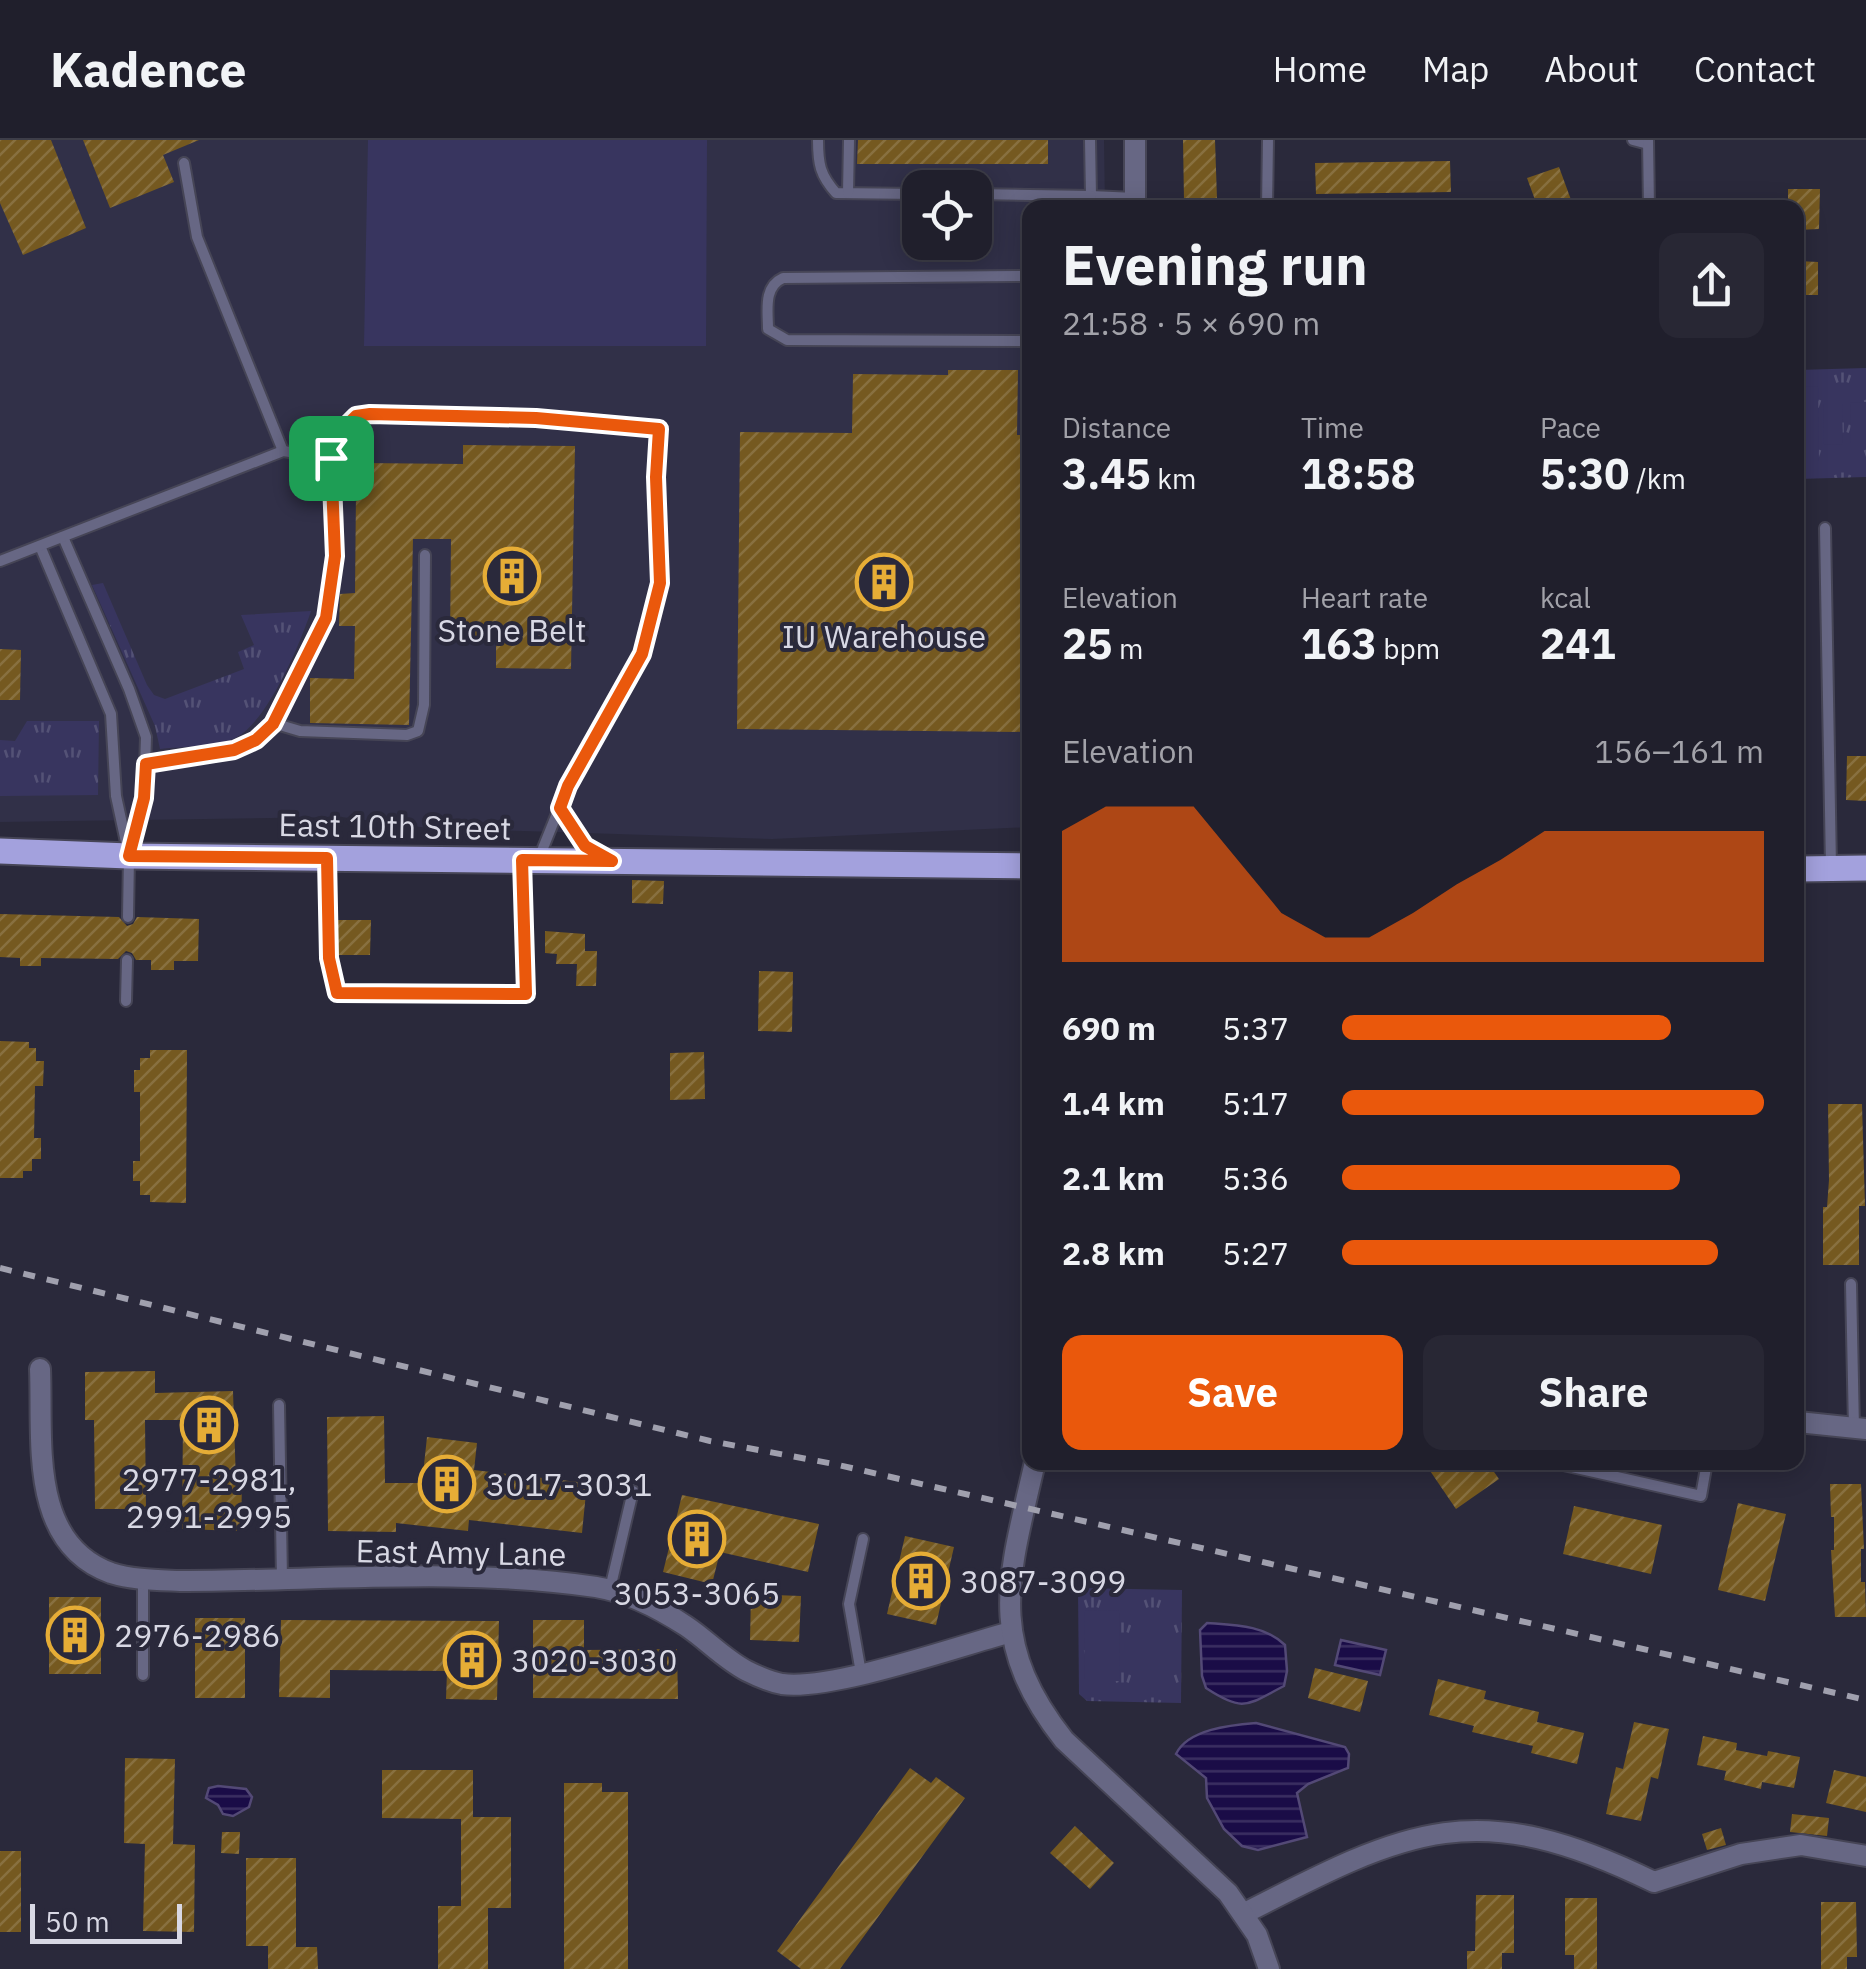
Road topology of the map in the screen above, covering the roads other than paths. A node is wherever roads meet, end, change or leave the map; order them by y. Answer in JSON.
{"nodes":[{"id":1,"x":818,"y":140,"type":"edge"},
{"id":2,"x":849,"y":140,"type":"edge"},
{"id":3,"x":1090,"y":140,"type":"edge"},
{"id":4,"x":1135,"y":140,"type":"edge"},
{"id":5,"x":1268,"y":140,"type":"edge"},
{"id":6,"x":1633,"y":140,"type":"edge"},
{"id":7,"x":1648,"y":142,"type":"edge"},
{"id":8,"x":184,"y":163,"type":"dead end"},
{"id":9,"x":848,"y":193,"type":"junction"},
{"id":10,"x":902,"y":194,"type":"edge"},
{"id":11,"x":992,"y":194,"type":"edge"},
{"id":12,"x":1091,"y":196,"type":"junction"},
{"id":13,"x":1116,"y":200,"type":"edge"},
{"id":14,"x":1135,"y":200,"type":"edge"},
{"id":15,"x":1268,"y":200,"type":"edge"},
{"id":16,"x":1650,"y":200,"type":"edge"},
{"id":17,"x":1022,"y":276,"type":"edge"},
{"id":18,"x":1022,"y":340,"type":"edge"},
{"id":19,"x":283,"y":451,"type":"junction"},
{"id":20,"x":331,"y":458,"type":"junction"},
{"id":21,"x":1825,"y":528,"type":"dead end"},
{"id":22,"x":63,"y":537,"type":"junction"},
{"id":23,"x":40,"y":546,"type":"junction"},
{"id":24,"x":425,"y":555,"type":"dead end"},
{"id":25,"x":0,"y":562,"type":"edge"},
{"id":26,"x":273,"y":724,"type":"junction"},
{"id":27,"x":146,"y":764,"type":"junction"},
{"id":28,"x":560,"y":808,"type":"junction"},
{"id":29,"x":0,"y":851,"type":"edge"},
{"id":30,"x":129,"y":856,"type":"junction"},
{"id":31,"x":327,"y":858,"type":"junction"},
{"id":32,"x":530,"y":860,"type":"junction"},
{"id":33,"x":612,"y":861,"type":"junction"},
{"id":34,"x":1022,"y":866,"type":"edge"},
{"id":35,"x":1804,"y":868,"type":"edge"},
{"id":36,"x":1831,"y":868,"type":"junction"},
{"id":37,"x":1866,"y":868,"type":"edge"},
{"id":38,"x":128,"y":917,"type":"dead end"},
{"id":39,"x":128,"y":960,"type":"dead end"},
{"id":40,"x":126,"y":1002,"type":"dead end"},
{"id":41,"x":1851,"y":1284,"type":"dead end"},
{"id":42,"x":40,"y":1369,"type":"dead end"},
{"id":43,"x":279,"y":1405,"type":"dead end"},
{"id":44,"x":1804,"y":1423,"type":"edge"},
{"id":45,"x":1860,"y":1430,"type":"edge"},
{"id":46,"x":1034,"y":1470,"type":"edge"},
{"id":47,"x":1586,"y":1470,"type":"edge"},
{"id":48,"x":1706,"y":1470,"type":"edge"},
{"id":49,"x":634,"y":1491,"type":"dead end"},
{"id":50,"x":863,"y":1539,"type":"dead end"},
{"id":51,"x":144,"y":1579,"type":"junction"},
{"id":52,"x":282,"y":1580,"type":"junction"},
{"id":53,"x":610,"y":1590,"type":"junction"},
{"id":54,"x":1010,"y":1632,"type":"junction"},
{"id":55,"x":861,"y":1673,"type":"junction"},
{"id":56,"x":143,"y":1675,"type":"dead end"},
{"id":57,"x":1866,"y":1856,"type":"edge"},
{"id":58,"x":1243,"y":1914,"type":"junction"},
{"id":59,"x":1269,"y":1969,"type":"edge"}],
"edges":[{"from":1,"to":9,"type":"lane"},
{"from":2,"to":9,"type":"lane"},
{"from":3,"to":12,"type":"lane"},
{"from":4,"to":14,"type":"street"},
{"from":5,"to":15,"type":"lane"},
{"from":6,"to":7,"type":"lane"},
{"from":7,"to":16,"type":"lane"},
{"from":8,"to":19,"type":"lane"},
{"from":9,"to":10,"type":"lane"},
{"from":11,"to":12,"type":"lane"},
{"from":12,"to":13,"type":"lane"},
{"from":17,"to":18,"type":"lane"},
{"from":19,"to":20,"type":"lane"},
{"from":19,"to":22,"type":"lane"},
{"from":20,"to":26,"type":"lane"},
{"from":20,"to":28,"type":"lane"},
{"from":21,"to":36,"type":"lane"},
{"from":22,"to":23,"type":"lane"},
{"from":22,"to":27,"type":"lane"},
{"from":23,"to":25,"type":"lane"},
{"from":23,"to":30,"type":"lane"},
{"from":24,"to":26,"type":"lane"},
{"from":26,"to":27,"type":"lane"},
{"from":27,"to":30,"type":"lane"},
{"from":28,"to":32,"type":"lane"},
{"from":28,"to":33,"type":"lane"},
{"from":29,"to":30,"type":"main road","name":"East 10th Street"},
{"from":30,"to":31,"type":"main road","name":"East 10th Street"},
{"from":30,"to":38,"type":"lane"},
{"from":31,"to":32,"type":"main road","name":"East 10th Street"},
{"from":31,"to":32,"type":"lane"},
{"from":32,"to":33,"type":"main road","name":"East 10th Street"},
{"from":33,"to":34,"type":"main road","name":"East 10th Street"},
{"from":35,"to":36,"type":"main road"},
{"from":36,"to":37,"type":"main road"},
{"from":39,"to":40,"type":"lane"},
{"from":41,"to":45,"type":"lane"},
{"from":42,"to":51,"type":"street","name":"East Amy Lane"},
{"from":43,"to":52,"type":"lane"},
{"from":44,"to":45,"type":"street"},
{"from":46,"to":54,"type":"street"},
{"from":47,"to":48,"type":"lane"},
{"from":49,"to":53,"type":"lane"},
{"from":50,"to":55,"type":"lane"},
{"from":51,"to":52,"type":"street","name":"East Amy Lane"},
{"from":51,"to":56,"type":"lane"},
{"from":52,"to":53,"type":"street","name":"East Amy Lane"},
{"from":53,"to":55,"type":"street","name":"East Amy Lane"},
{"from":54,"to":55,"type":"street","name":"East Amy Lane"},
{"from":54,"to":58,"type":"street"},
{"from":57,"to":58,"type":"street"},
{"from":58,"to":59,"type":"street"}]}
